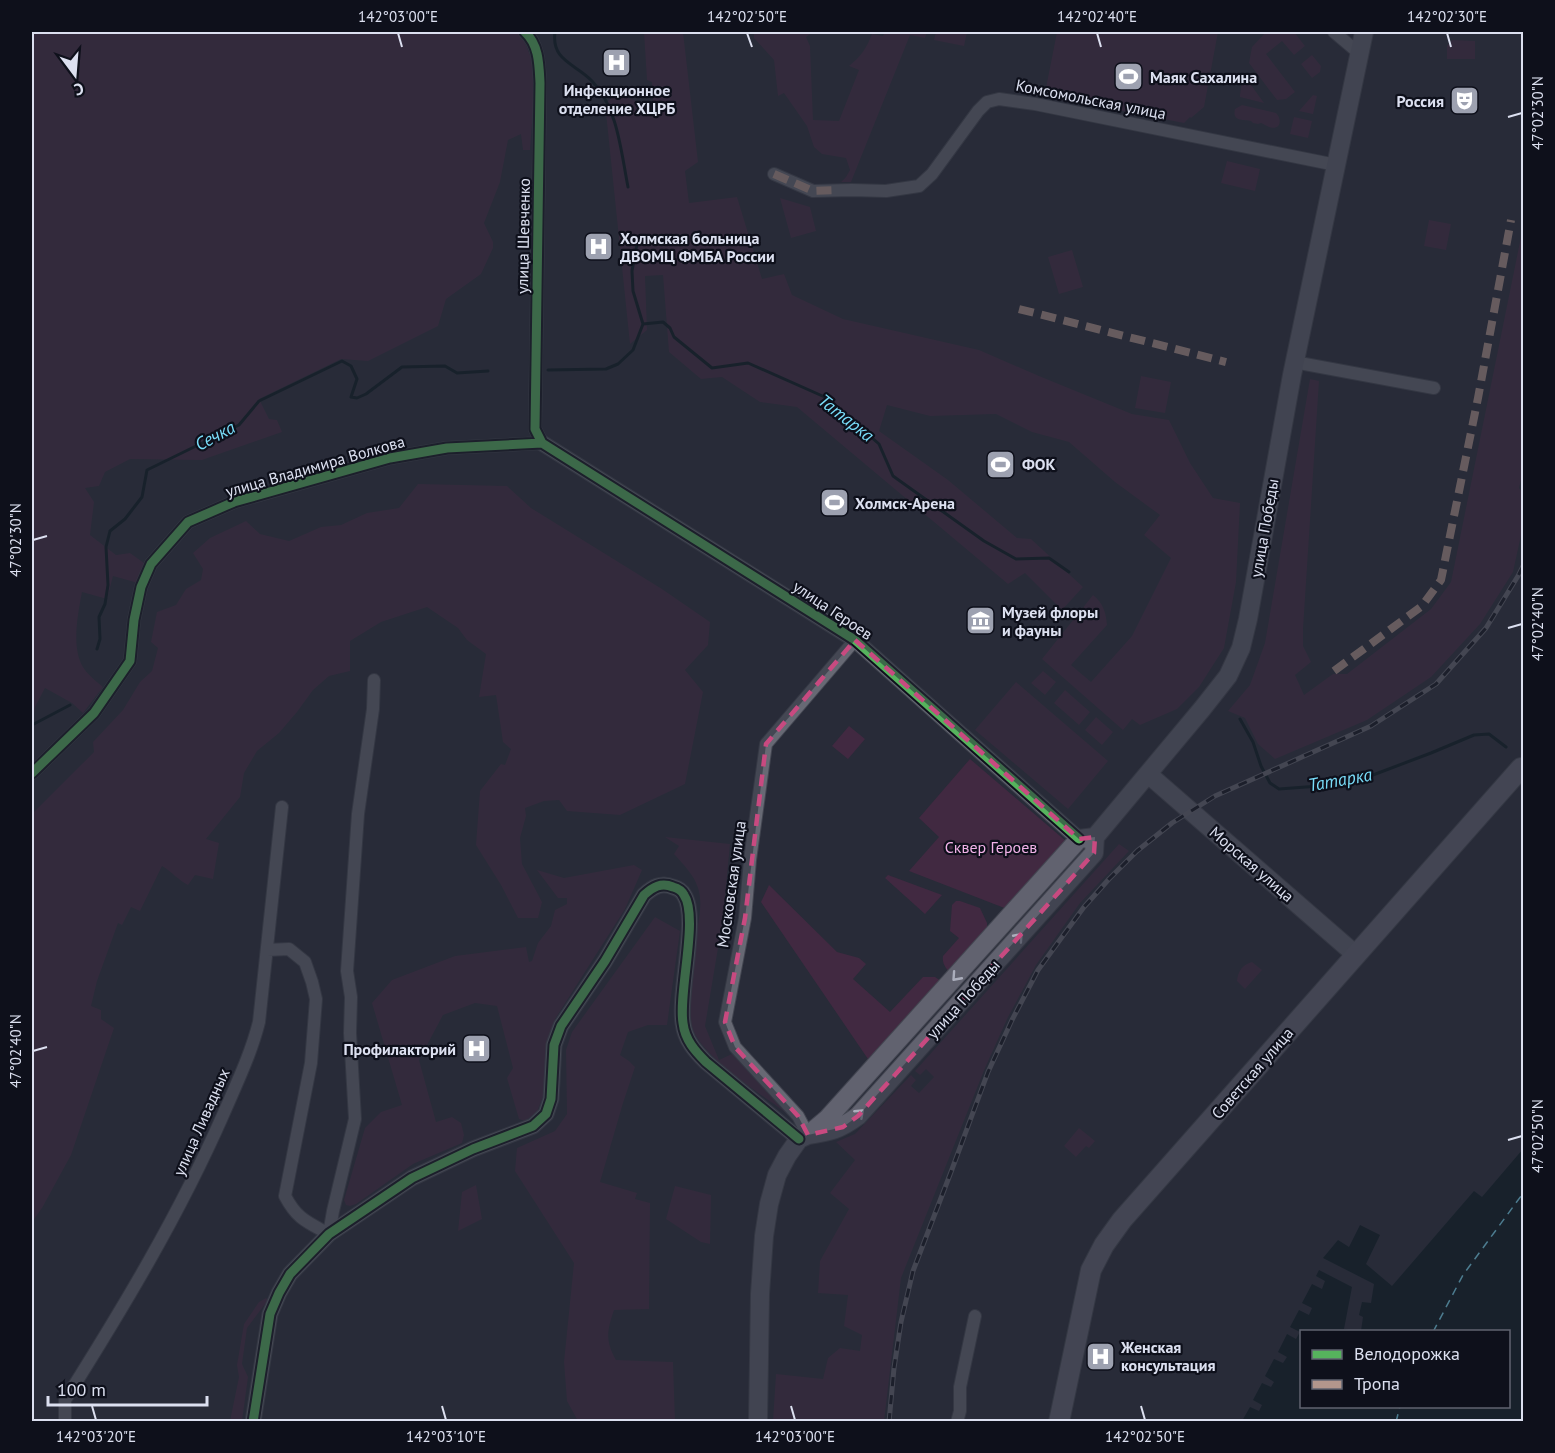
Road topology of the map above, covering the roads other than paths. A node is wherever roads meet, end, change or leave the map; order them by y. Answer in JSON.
{"nodes":[{"id":1,"x":525,"y":32,"type":"edge"},
{"id":2,"x":1334,"y":32,"type":"edge"},
{"id":3,"x":1364,"y":32,"type":"edge"},
{"id":4,"x":1360,"y":54,"type":"junction"},
{"id":5,"x":1335,"y":170,"type":"junction"},
{"id":6,"x":774,"y":174,"type":"dead end"},
{"id":7,"x":1294,"y":362,"type":"junction"},
{"id":8,"x":1434,"y":388,"type":"dead end"},
{"id":9,"x":542,"y":443,"type":"junction"},
{"id":10,"x":855,"y":640,"type":"junction"},
{"id":11,"x":374,"y":680,"type":"dead end"},
{"id":12,"x":1523,"y":768,"type":"edge"},
{"id":13,"x":32,"y":773,"type":"edge"},
{"id":14,"x":1148,"y":774,"type":"junction"},
{"id":15,"x":282,"y":807,"type":"dead end"},
{"id":16,"x":1087,"y":838,"type":"junction"},
{"id":17,"x":267,"y":950,"type":"junction"},
{"id":18,"x":1356,"y":955,"type":"junction"},
{"id":19,"x":803,"y":1137,"type":"junction"},
{"id":20,"x":329,"y":1234,"type":"junction"},
{"id":21,"x":975,"y":1316,"type":"dead end"},
{"id":22,"x":64,"y":1422,"type":"edge"},
{"id":23,"x":254,"y":1422,"type":"edge"},
{"id":24,"x":759,"y":1422,"type":"edge"},
{"id":25,"x":957,"y":1422,"type":"edge"},
{"id":26,"x":1059,"y":1422,"type":"edge"}],
"edges":[{"from":1,"to":9,"type":"street","name":"улица Шевченко"},
{"from":2,"to":4,"type":"street"},
{"from":3,"to":4,"type":"main road","name":"улица Победы"},
{"from":4,"to":5,"type":"main road","name":"улица Победы"},
{"from":5,"to":6,"type":"street","name":"Комсомольская улица"},
{"from":5,"to":7,"type":"main road","name":"улица Победы"},
{"from":7,"to":8,"type":"street"},
{"from":7,"to":14,"type":"main road","name":"улица Победы"},
{"from":9,"to":10,"type":"street","name":"улица Героев"},
{"from":9,"to":13,"type":"street","name":"улица Владимира Волкова"},
{"from":10,"to":16,"type":"street","name":"улица Героев"},
{"from":10,"to":19,"type":"street","name":"Московская улица"},
{"from":11,"to":20,"type":"street"},
{"from":12,"to":18,"type":"main road","name":"Советская улица"},
{"from":14,"to":16,"type":"main road","name":"улица Победы"},
{"from":14,"to":18,"type":"main road","name":"Морская улица"},
{"from":15,"to":17,"type":"street","name":"улица Ливадных"},
{"from":16,"to":19,"type":"main road","name":"улица Победы"},
{"from":17,"to":20,"type":"street"},
{"from":17,"to":22,"type":"street","name":"улица Ливадных"},
{"from":18,"to":26,"type":"main road","name":"Советская улица"},
{"from":19,"to":20,"type":"street"},
{"from":19,"to":24,"type":"main road"},
{"from":20,"to":23,"type":"street"},
{"from":21,"to":25,"type":"street"}]}
